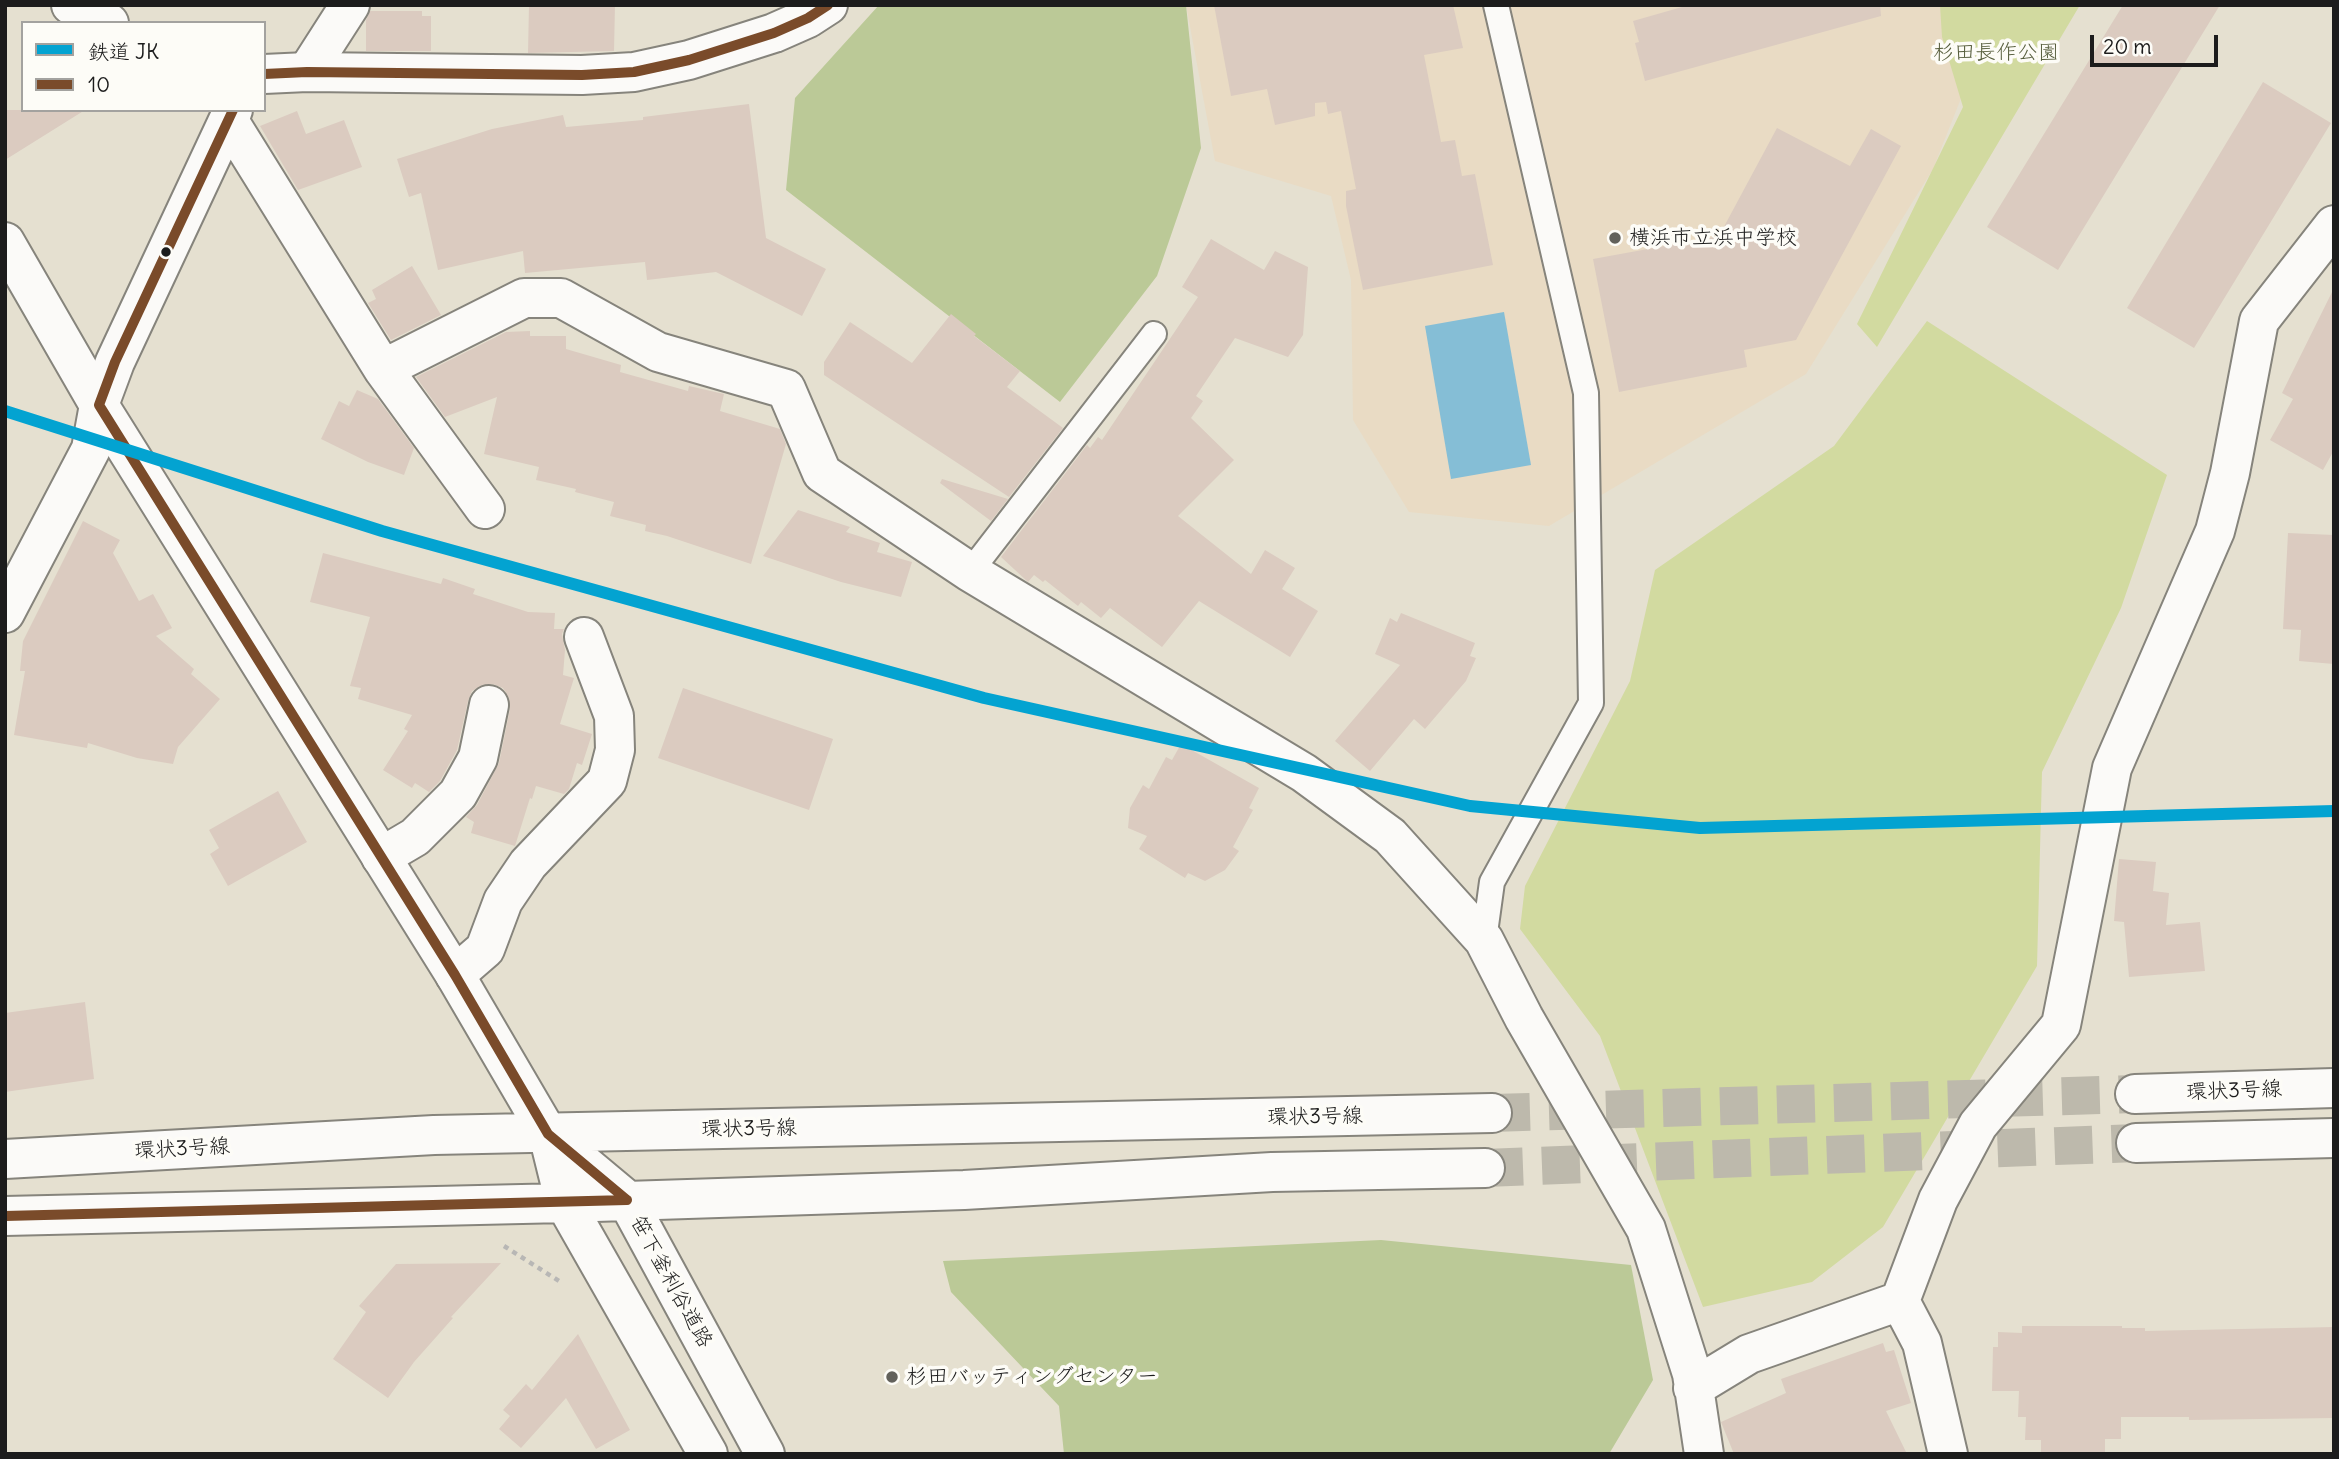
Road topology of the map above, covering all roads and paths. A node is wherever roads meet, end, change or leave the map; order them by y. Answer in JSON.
{"nodes":[{"id":1,"x":71,"y":5,"type":"edge"},
{"id":2,"x":350,"y":5,"type":"edge"},
{"id":3,"x":828,"y":5,"type":"edge"},
{"id":4,"x":1496,"y":5,"type":"edge"},
{"id":5,"x":105,"y":21,"type":"edge"},
{"id":6,"x":307,"y":72,"type":"junction"},
{"id":7,"x":266,"y":74,"type":"edge"},
{"id":8,"x":231,"y":116,"type":"edge"},
{"id":9,"x":2334,"y":225,"type":"edge"},
{"id":10,"x":5,"y":242,"type":"edge"},
{"id":11,"x":1154,"y":334,"type":"dead end"},
{"id":12,"x":383,"y":369,"type":"junction"},
{"id":13,"x":99,"y":405,"type":"junction"},
{"id":14,"x":485,"y":509,"type":"dead end"},
{"id":15,"x":970,"y":572,"type":"junction"},
{"id":16,"x":6,"y":610,"type":"edge"},
{"id":17,"x":584,"y":637,"type":"dead end"},
{"id":18,"x":489,"y":705,"type":"dead end"},
{"id":19,"x":381,"y":857,"type":"junction"},
{"id":20,"x":1484,"y":940,"type":"junction"},
{"id":21,"x":454,"y":975,"type":"junction"},
{"id":22,"x":2334,"y":1088,"type":"edge"},
{"id":23,"x":2135,"y":1094,"type":"tunnel mouth"},
{"id":24,"x":1492,"y":1113,"type":"tunnel mouth"},
{"id":25,"x":548,"y":1134,"type":"junction"},
{"id":26,"x":2334,"y":1138,"type":"edge"},
{"id":27,"x":2136,"y":1143,"type":"tunnel mouth"},
{"id":28,"x":5,"y":1159,"type":"edge"},
{"id":29,"x":1485,"y":1168,"type":"tunnel mouth"},
{"id":30,"x":627,"y":1200,"type":"junction"},
{"id":31,"x":565,"y":1203,"type":"junction"},
{"id":32,"x":5,"y":1216,"type":"edge"},
{"id":33,"x":1900,"y":1301,"type":"junction"},
{"id":34,"x":1693,"y":1388,"type":"junction"},
{"id":35,"x":708,"y":1454,"type":"edge"},
{"id":36,"x":765,"y":1454,"type":"edge"},
{"id":37,"x":1704,"y":1454,"type":"edge"},
{"id":38,"x":1948,"y":1454,"type":"edge"}],
"edges":[{"from":1,"to":5,"type":"street"},
{"from":2,"to":6,"type":"street"},
{"from":3,"to":6,"type":"street"},
{"from":4,"to":20,"type":"lane"},
{"from":6,"to":7,"type":"street"},
{"from":8,"to":12,"type":"street"},
{"from":8,"to":13,"type":"street"},
{"from":9,"to":33,"type":"street"},
{"from":10,"to":13,"type":"street","name":"笹下釜利谷道路"},
{"from":11,"to":15,"type":"lane"},
{"from":12,"to":14,"type":"street"},
{"from":12,"to":15,"type":"street"},
{"from":13,"to":16,"type":"street"},
{"from":13,"to":19,"type":"street","name":"笹下釜利谷道路"},
{"from":15,"to":20,"type":"street"},
{"from":17,"to":21,"type":"street"},
{"from":18,"to":19,"type":"street"},
{"from":19,"to":21,"type":"street","name":"笹下釜利谷道路"},
{"from":20,"to":34,"type":"street"},
{"from":21,"to":25,"type":"street","name":"笹下釜利谷道路"},
{"from":22,"to":23,"type":"street","name":"環状3号線"},
{"from":24,"to":25,"type":"street","name":"環状3号線"},
{"from":25,"to":28,"type":"street","name":"環状3号線"},
{"from":25,"to":30,"type":"street","name":"笹下釜利谷道路"},
{"from":25,"to":31,"type":"street","name":"笹下釜利谷道路"},
{"from":26,"to":27,"type":"street"},
{"from":29,"to":30,"type":"street"},
{"from":30,"to":31,"type":"street"},
{"from":30,"to":36,"type":"street","name":"笹下釜利谷道路"},
{"from":31,"to":32,"type":"street"},
{"from":31,"to":35,"type":"street","name":"笹下釜利谷道路"},
{"from":33,"to":34,"type":"street"},
{"from":33,"to":38,"type":"street"},
{"from":34,"to":37,"type":"street"}]}
